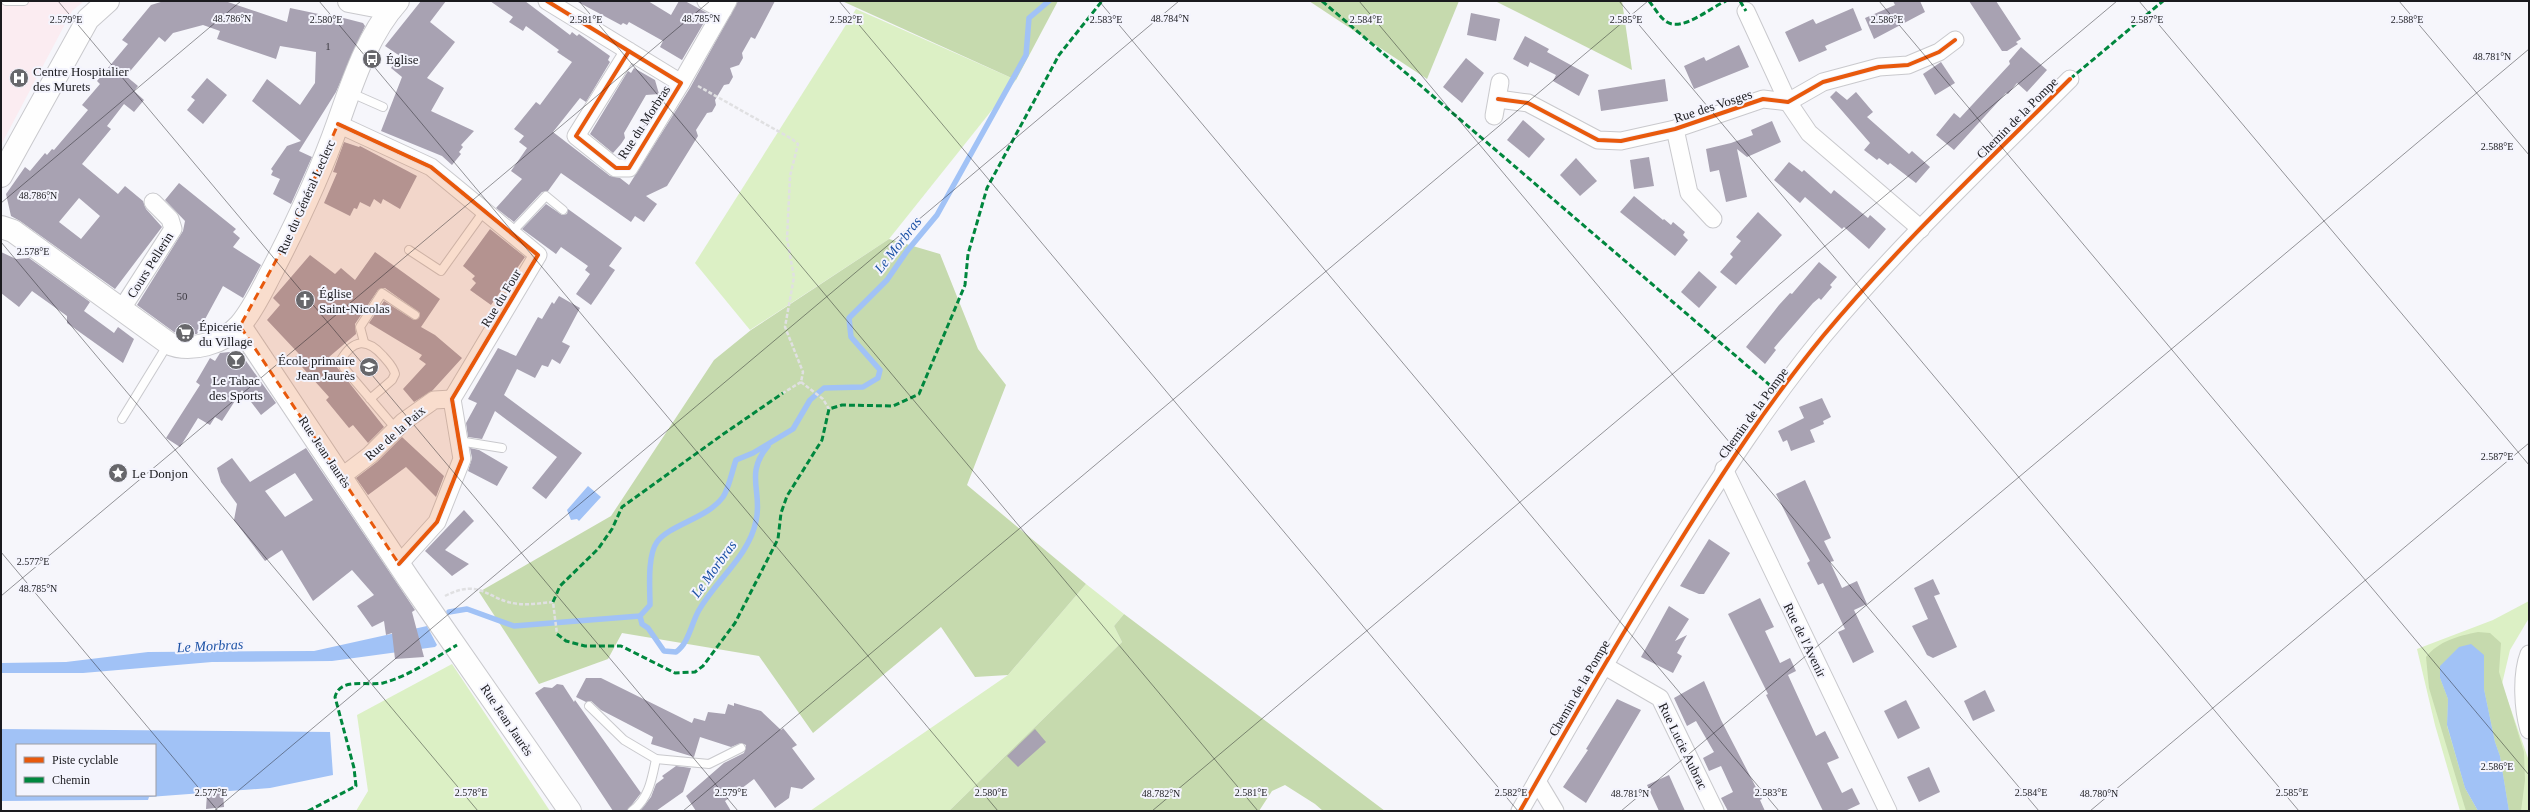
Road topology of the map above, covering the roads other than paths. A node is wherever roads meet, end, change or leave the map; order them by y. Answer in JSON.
{"nodes":[{"id":1,"x":6,"y":1,"type":"edge"},
{"id":2,"x":24,"y":1,"type":"edge"},
{"id":3,"x":108,"y":1,"type":"edge"},
{"id":4,"x":349,"y":1,"type":"edge"},
{"id":5,"x":547,"y":1,"type":"edge"},
{"id":6,"x":706,"y":1,"type":"edge"},
{"id":7,"x":394,"y":5,"type":"edge"},
{"id":8,"x":726,"y":6,"type":"edge"},
{"id":9,"x":1746,"y":11,"type":"dead end"},
{"id":10,"x":1955,"y":40,"type":"dead end"},
{"id":11,"x":628,"y":51,"type":"junction"},
{"id":12,"x":2070,"y":79,"type":"dead end"},
{"id":13,"x":682,"y":81,"type":"junction"},
{"id":14,"x":1500,"y":82,"type":"dead end"},
{"id":15,"x":348,"y":91,"type":"junction"},
{"id":16,"x":1498,"y":99,"type":"junction"},
{"id":17,"x":1788,"y":102,"type":"junction"},
{"id":18,"x":383,"y":107,"type":"dead end"},
{"id":19,"x":1494,"y":116,"type":"dead end"},
{"id":20,"x":338,"y":124,"type":"junction"},
{"id":21,"x":1675,"y":129,"type":"junction"},
{"id":22,"x":1,"y":176,"type":"edge"},
{"id":23,"x":153,"y":202,"type":"dead end"},
{"id":24,"x":563,"y":210,"type":"dead end"},
{"id":25,"x":484,"y":211,"type":"junction"},
{"id":26,"x":1713,"y":219,"type":"dead end"},
{"id":27,"x":1,"y":227,"type":"edge"},
{"id":28,"x":1921,"y":229,"type":"junction"},
{"id":29,"x":511,"y":233,"type":"junction"},
{"id":30,"x":409,"y":250,"type":"dead end"},
{"id":31,"x":121,"y":310,"type":"junction"},
{"id":32,"x":415,"y":315,"type":"dead end"},
{"id":33,"x":240,"y":326,"type":"junction"},
{"id":34,"x":364,"y":342,"type":"junction"},
{"id":35,"x":168,"y":343,"type":"junction"},
{"id":36,"x":370,"y":399,"type":"junction"},
{"id":37,"x":452,"y":399,"type":"junction"},
{"id":38,"x":122,"y":420,"type":"dead end"},
{"id":39,"x":396,"y":429,"type":"junction"},
{"id":40,"x":459,"y":441,"type":"junction"},
{"id":41,"x":502,"y":448,"type":"dead end"},
{"id":42,"x":1724,"y":469,"type":"junction"},
{"id":43,"x":341,"y":477,"type":"junction"},
{"id":44,"x":399,"y":564,"type":"junction"},
{"id":45,"x":2529,"y":654,"type":"edge"},
{"id":46,"x":1602,"y":665,"type":"junction"},
{"id":47,"x":2527,"y":695,"type":"edge"},
{"id":48,"x":589,"y":706,"type":"dead end"},
{"id":49,"x":2529,"y":730,"type":"edge"},
{"id":50,"x":741,"y":748,"type":"dead end"},
{"id":51,"x":656,"y":759,"type":"junction"},
{"id":52,"x":1537,"y":781,"type":"junction"},
{"id":53,"x":570,"y":811,"type":"edge"},
{"id":54,"x":632,"y":811,"type":"edge"},
{"id":55,"x":1520,"y":811,"type":"edge"},
{"id":56,"x":1556,"y":811,"type":"edge"},
{"id":57,"x":1714,"y":811,"type":"edge"},
{"id":58,"x":1888,"y":811,"type":"edge"}],
"edges":[{"from":1,"to":2,"type":"lane"},
{"from":3,"to":22,"type":"main road"},
{"from":4,"to":7,"type":"main road"},
{"from":5,"to":11,"type":"street","name":"Rue du Morbras"},
{"from":6,"to":8,"type":"street","name":"Rue du Morbras"},
{"from":7,"to":15,"type":"main road","name":"Rue du Général Leclerc"},
{"from":8,"to":13,"type":"street","name":"Rue du Morbras"},
{"from":9,"to":17,"type":"street"},
{"from":10,"to":17,"type":"street"},
{"from":11,"to":13,"type":"street","name":"Rue du Morbras"},
{"from":11,"to":13,"type":"street","name":"Rue du Morbras"},
{"from":12,"to":28,"type":"street","name":"Chemin de la Pompe"},
{"from":14,"to":16,"type":"street"},
{"from":15,"to":18,"type":"lane"},
{"from":15,"to":20,"type":"main road","name":"Rue du Général Leclerc"},
{"from":16,"to":19,"type":"street"},
{"from":16,"to":21,"type":"street","name":"Rue des Vosges"},
{"from":17,"to":21,"type":"street","name":"Rue des Vosges"},
{"from":17,"to":28,"type":"street"},
{"from":20,"to":25,"type":"street","name":"Rue du Four"},
{"from":20,"to":33,"type":"main road","name":"Rue du Général Leclerc"},
{"from":21,"to":26,"type":"street","name":"Rue des Vosges"},
{"from":23,"to":31,"type":"street","name":"Cours Pellerin"},
{"from":24,"to":29,"type":"lane"},
{"from":25,"to":29,"type":"street","name":"Rue du Four"},
{"from":25,"to":30,"type":"lane"},
{"from":27,"to":31,"type":"main road"},
{"from":28,"to":42,"type":"street","name":"Chemin de la Pompe"},
{"from":29,"to":37,"type":"street","name":"Rue du Four"},
{"from":31,"to":35,"type":"main road"},
{"from":32,"to":34,"type":"lane"},
{"from":33,"to":35,"type":"main road"},
{"from":33,"to":43,"type":"main road","name":"Rue Jean Jaurès"},
{"from":34,"to":36,"type":"lane"},
{"from":34,"to":36,"type":"lane"},
{"from":35,"to":38,"type":"lane"},
{"from":36,"to":39,"type":"lane"},
{"from":37,"to":39,"type":"street","name":"Rue de la Paix"},
{"from":37,"to":40,"type":"street"},
{"from":39,"to":43,"type":"street","name":"Rue de la Paix"},
{"from":40,"to":41,"type":"lane"},
{"from":40,"to":44,"type":"street"},
{"from":42,"to":46,"type":"street","name":"Chemin de la Pompe"},
{"from":42,"to":58,"type":"street","name":"Rue de l'Avenir"},
{"from":43,"to":44,"type":"main road","name":"Rue Jean Jaurès"},
{"from":44,"to":53,"type":"main road","name":"Rue Jean Jaurès"},
{"from":45,"to":47,"type":"street"},
{"from":46,"to":52,"type":"street","name":"Chemin de la Pompe"},
{"from":46,"to":57,"type":"street","name":"Rue Lucie Aubrac"},
{"from":47,"to":49,"type":"street"},
{"from":48,"to":51,"type":"lane"},
{"from":50,"to":51,"type":"lane"},
{"from":51,"to":54,"type":"lane"},
{"from":52,"to":55,"type":"street","name":"Chemin de la Pompe"},
{"from":52,"to":56,"type":"street"}]}
